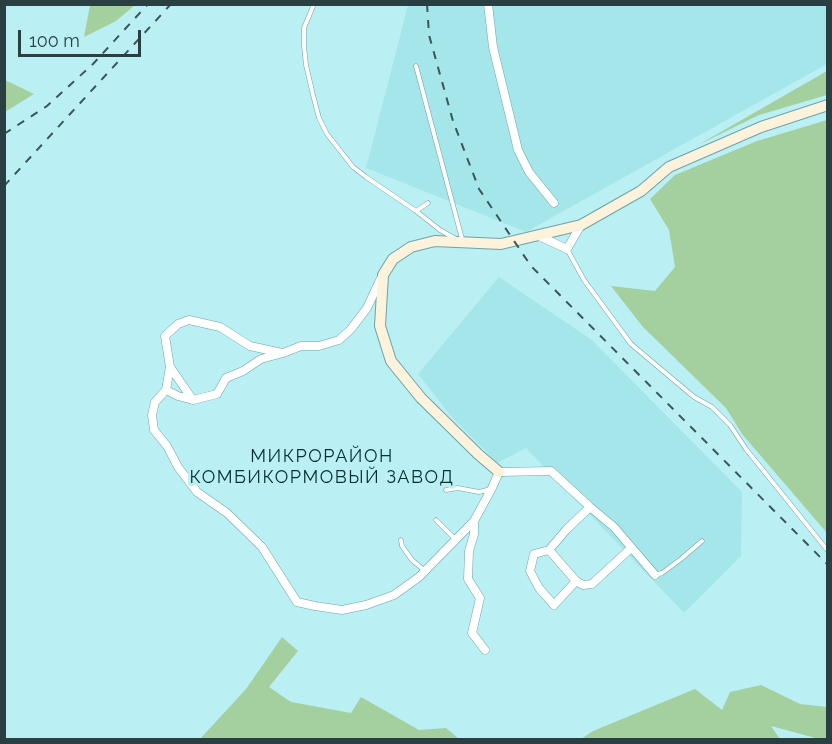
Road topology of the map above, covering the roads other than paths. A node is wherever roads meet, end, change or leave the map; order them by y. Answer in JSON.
{"nodes":[{"id":1,"x":314,"y":4,"type":"edge"},
{"id":2,"x":488,"y":4,"type":"edge"},
{"id":3,"x":416,"y":66,"type":"dead end"},
{"id":4,"x":828,"y":105,"type":"edge"},
{"id":5,"x":428,"y":203,"type":"dead end"},
{"id":6,"x":554,"y":203,"type":"dead end"},
{"id":7,"x":416,"y":211,"type":"junction"},
{"id":8,"x":581,"y":225,"type":"junction"},
{"id":9,"x":440,"y":230,"type":"junction"},
{"id":10,"x":537,"y":235,"type":"junction"},
{"id":11,"x":435,"y":241,"type":"junction"},
{"id":12,"x":463,"y":243,"type":"junction"},
{"id":13,"x":567,"y":249,"type":"junction"},
{"id":14,"x":383,"y":275,"type":"junction"},
{"id":15,"x":283,"y":353,"type":"junction"},
{"id":16,"x":170,"y":367,"type":"junction"},
{"id":17,"x":166,"y":390,"type":"junction"},
{"id":18,"x":193,"y":400,"type":"junction"},
{"id":19,"x":499,"y":472,"type":"junction"},
{"id":20,"x":492,"y":488,"type":"junction"},
{"id":21,"x":446,"y":490,"type":"dead end"},
{"id":22,"x":590,"y":507,"type":"junction"},
{"id":23,"x":436,"y":520,"type":"dead end"},
{"id":24,"x":474,"y":521,"type":"junction"},
{"id":25,"x":401,"y":540,"type":"dead end"},
{"id":26,"x":455,"y":540,"type":"junction"},
{"id":27,"x":702,"y":541,"type":"dead end"},
{"id":28,"x":632,"y":548,"type":"junction"},
{"id":29,"x":549,"y":550,"type":"junction"},
{"id":30,"x":828,"y":551,"type":"edge"},
{"id":31,"x":424,"y":570,"type":"junction"},
{"id":32,"x":655,"y":575,"type":"joint"},
{"id":33,"x":576,"y":581,"type":"junction"},
{"id":34,"x":485,"y":650,"type":"dead end"}],
"edges":[{"from":1,"to":7,"type":"lane"},
{"from":2,"to":6,"type":"street"},
{"from":3,"to":12,"type":"lane"},
{"from":4,"to":8,"type":"street"},
{"from":5,"to":7,"type":"lane"},
{"from":7,"to":9,"type":"lane"},
{"from":8,"to":10,"type":"street"},
{"from":8,"to":13,"type":"street"},
{"from":9,"to":11,"type":"lane"},
{"from":9,"to":12,"type":"lane"},
{"from":10,"to":12,"type":"street"},
{"from":10,"to":13,"type":"street"},
{"from":11,"to":12,"type":"street"},
{"from":11,"to":14,"type":"street"},
{"from":13,"to":30,"type":"lane"},
{"from":14,"to":15,"type":"street"},
{"from":14,"to":19,"type":"street"},
{"from":15,"to":16,"type":"street"},
{"from":15,"to":18,"type":"street"},
{"from":16,"to":17,"type":"street"},
{"from":16,"to":18,"type":"street"},
{"from":17,"to":18,"type":"street"},
{"from":17,"to":31,"type":"street"},
{"from":19,"to":20,"type":"street"},
{"from":19,"to":22,"type":"street"},
{"from":20,"to":21,"type":"lane"},
{"from":20,"to":24,"type":"street"},
{"from":22,"to":28,"type":"street"},
{"from":22,"to":29,"type":"street"},
{"from":23,"to":26,"type":"lane"},
{"from":24,"to":26,"type":"street"},
{"from":24,"to":34,"type":"street"},
{"from":25,"to":31,"type":"lane"},
{"from":26,"to":31,"type":"street"},
{"from":27,"to":32,"type":"lane"},
{"from":28,"to":32,"type":"street"},
{"from":28,"to":33,"type":"street"},
{"from":29,"to":33,"type":"street"},
{"from":29,"to":33,"type":"street"}]}
